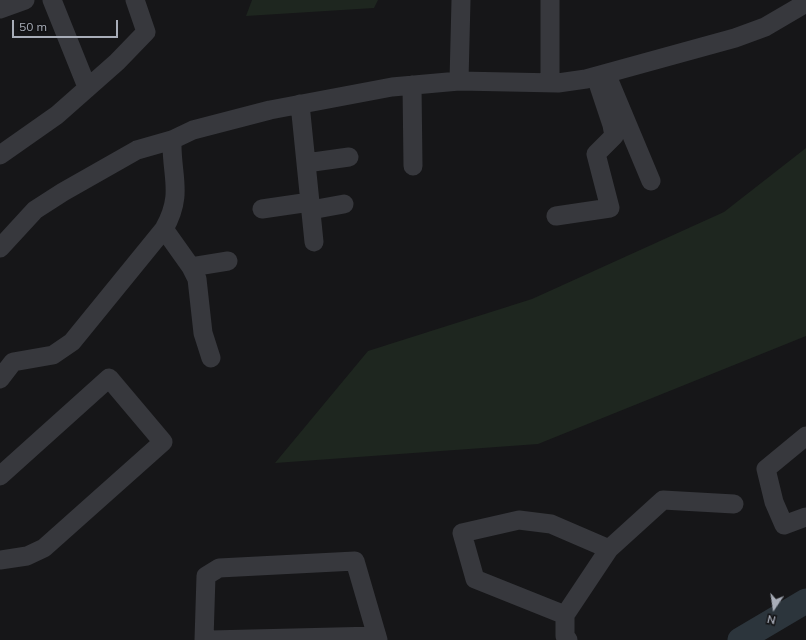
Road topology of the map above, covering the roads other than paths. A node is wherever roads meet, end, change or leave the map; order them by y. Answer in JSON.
{"nodes":[{"id":1,"x":25,"y":0,"type":"edge"},
{"id":2,"x":52,"y":0,"type":"edge"},
{"id":3,"x":136,"y":0,"type":"edge"},
{"id":4,"x":461,"y":0,"type":"edge"},
{"id":5,"x":550,"y":0,"type":"edge"},
{"id":6,"x":806,"y":3,"type":"edge"},
{"id":7,"x":0,"y":9,"type":"edge"},
{"id":8,"x":806,"y":16,"type":"edge"},
{"id":9,"x":765,"y":27,"type":"junction"},
{"id":10,"x":601,"y":75,"type":"junction"},
{"id":11,"x":459,"y":81,"type":"junction"},
{"id":12,"x":550,"y":83,"type":"junction"},
{"id":13,"x":412,"y":85,"type":"junction"},
{"id":14,"x":87,"y":87,"type":"junction"},
{"id":15,"x":300,"y":104,"type":"junction"},
{"id":16,"x":172,"y":140,"type":"junction"},
{"id":17,"x":0,"y":155,"type":"edge"},
{"id":18,"x":349,"y":157,"type":"dead end"},
{"id":19,"x":306,"y":163,"type":"junction"},
{"id":20,"x":413,"y":166,"type":"dead end"},
{"id":21,"x":651,"y":181,"type":"dead end"},
{"id":22,"x":344,"y":204,"type":"dead end"},
{"id":23,"x":310,"y":206,"type":"junction"},
{"id":24,"x":262,"y":209,"type":"dead end"},
{"id":25,"x":556,"y":216,"type":"dead end"},
{"id":26,"x":164,"y":229,"type":"junction"},
{"id":27,"x":314,"y":242,"type":"dead end"},
{"id":28,"x":0,"y":248,"type":"edge"},
{"id":29,"x":228,"y":261,"type":"dead end"},
{"id":30,"x":191,"y":267,"type":"junction"},
{"id":31,"x":211,"y":358,"type":"dead end"},
{"id":32,"x":0,"y":379,"type":"edge"},
{"id":33,"x":806,"y":436,"type":"edge"},
{"id":34,"x":0,"y":476,"type":"edge"},
{"id":35,"x":734,"y":504,"type":"dead end"},
{"id":36,"x":806,"y":517,"type":"edge"},
{"id":37,"x":609,"y":549,"type":"junction"},
{"id":38,"x":0,"y":560,"type":"edge"},
{"id":39,"x":565,"y":615,"type":"junction"},
{"id":40,"x":377,"y":638,"type":"edge"},
{"id":41,"x":204,"y":640,"type":"edge"},
{"id":42,"x":210,"y":640,"type":"edge"},
{"id":43,"x":568,"y":640,"type":"edge"}],
"edges":[{"from":1,"to":7,"type":"street"},
{"from":2,"to":14,"type":"street"},
{"from":3,"to":14,"type":"street"},
{"from":4,"to":11,"type":"street"},
{"from":5,"to":12,"type":"street"},
{"from":6,"to":9,"type":"street"},
{"from":8,"to":9,"type":"street"},
{"from":9,"to":10,"type":"street"},
{"from":10,"to":12,"type":"street"},
{"from":10,"to":21,"type":"street"},
{"from":10,"to":25,"type":"street"},
{"from":11,"to":12,"type":"street"},
{"from":11,"to":13,"type":"street"},
{"from":13,"to":15,"type":"street"},
{"from":13,"to":20,"type":"street"},
{"from":14,"to":17,"type":"street"},
{"from":15,"to":16,"type":"street"},
{"from":15,"to":19,"type":"street"},
{"from":16,"to":26,"type":"street"},
{"from":16,"to":28,"type":"street"},
{"from":18,"to":19,"type":"street"},
{"from":19,"to":23,"type":"street"},
{"from":22,"to":23,"type":"street"},
{"from":23,"to":24,"type":"street"},
{"from":23,"to":27,"type":"street"},
{"from":26,"to":30,"type":"street"},
{"from":26,"to":32,"type":"street"},
{"from":29,"to":30,"type":"street"},
{"from":30,"to":31,"type":"street"},
{"from":33,"to":36,"type":"street"},
{"from":34,"to":38,"type":"street"},
{"from":35,"to":37,"type":"street"},
{"from":37,"to":39,"type":"street"},
{"from":37,"to":39,"type":"street"},
{"from":39,"to":43,"type":"street"},
{"from":40,"to":41,"type":"street"},
{"from":40,"to":42,"type":"street"}]}
